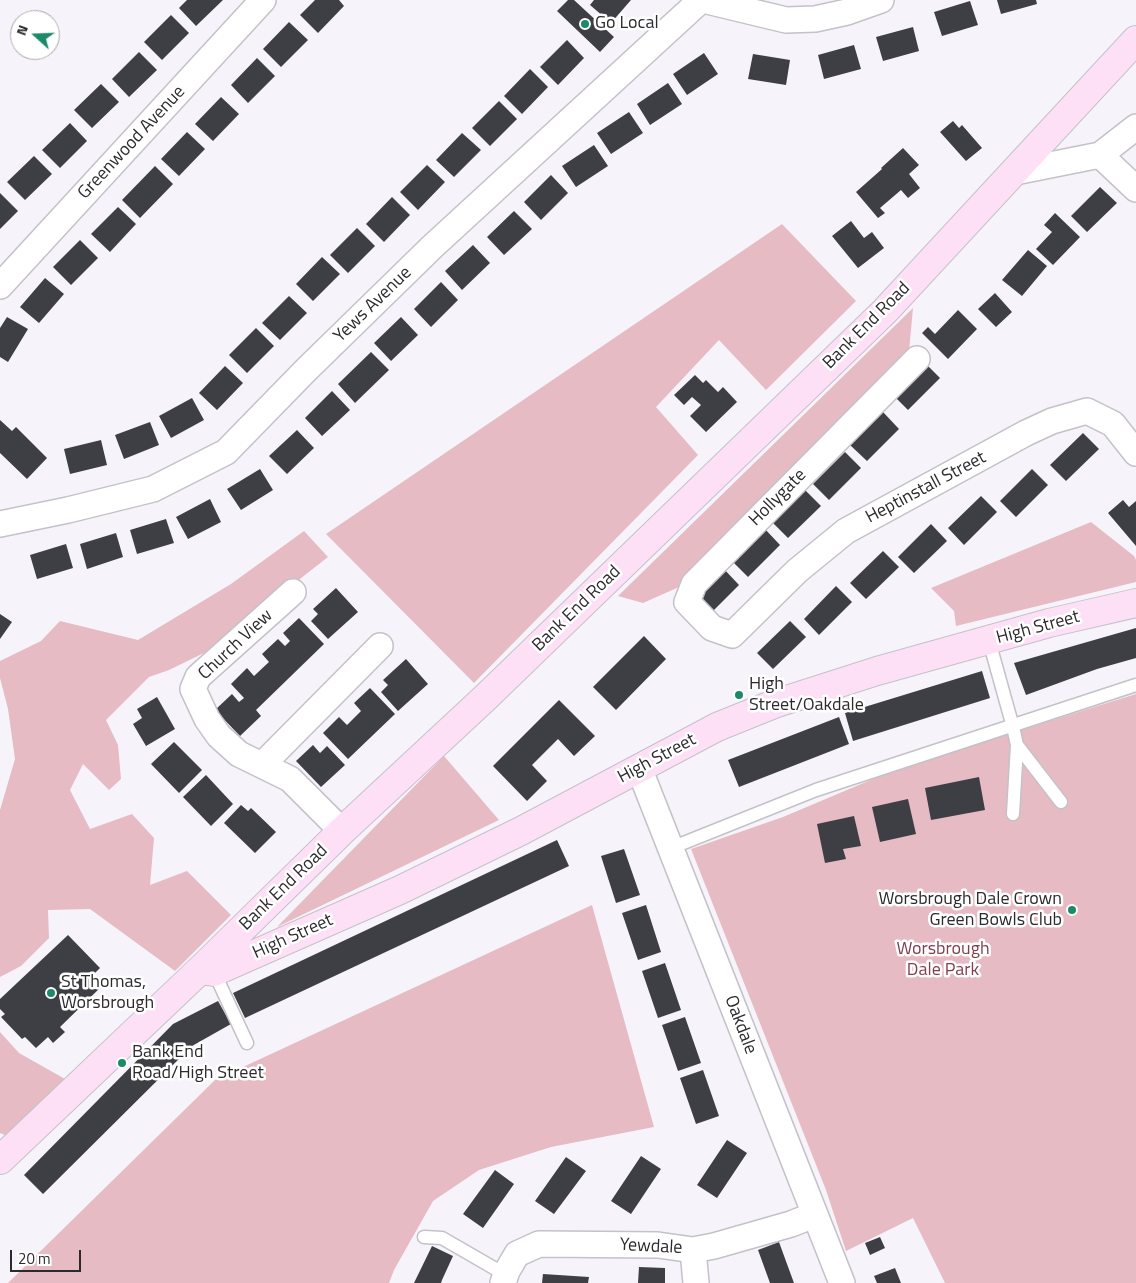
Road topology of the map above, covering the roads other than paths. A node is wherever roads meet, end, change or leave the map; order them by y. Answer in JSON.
{"nodes":[{"id":1,"x":263,"y":0,"type":"edge"},
{"id":2,"x":702,"y":0,"type":"edge"},
{"id":3,"x":881,"y":0,"type":"edge"},
{"id":4,"x":1136,"y":40,"type":"edge"},
{"id":5,"x":1136,"y":127,"type":"edge"},
{"id":6,"x":1100,"y":155,"type":"junction"},
{"id":7,"x":1015,"y":172,"type":"junction"},
{"id":8,"x":1136,"y":189,"type":"edge"},
{"id":9,"x":0,"y":286,"type":"edge"},
{"id":10,"x":917,"y":359,"type":"dead end"},
{"id":11,"x":1136,"y":453,"type":"edge"},
{"id":12,"x":0,"y":524,"type":"edge"},
{"id":13,"x":293,"y":592,"type":"dead end"},
{"id":14,"x":1136,"y":603,"type":"edge"},
{"id":15,"x":732,"y":634,"type":"joint"},
{"id":16,"x":988,"y":641,"type":"junction"},
{"id":17,"x":380,"y":646,"type":"dead end"},
{"id":18,"x":1136,"y":685,"type":"edge"},
{"id":19,"x":1014,"y":726,"type":"junction"},
{"id":20,"x":1017,"y":746,"type":"junction"},
{"id":21,"x":262,"y":765,"type":"junction"},
{"id":22,"x":640,"y":768,"type":"junction"},
{"id":23,"x":1061,"y":802,"type":"dead end"},
{"id":24,"x":1014,"y":814,"type":"dead end"},
{"id":25,"x":342,"y":831,"type":"junction"},
{"id":26,"x":671,"y":848,"type":"junction"},
{"id":27,"x":207,"y":971,"type":"junction"},
{"id":28,"x":246,"y":1043,"type":"dead end"},
{"id":29,"x":0,"y":1160,"type":"edge"},
{"id":30,"x":814,"y":1215,"type":"junction"},
{"id":31,"x":424,"y":1237,"type":"dead end"},
{"id":32,"x":693,"y":1250,"type":"junction"},
{"id":33,"x":504,"y":1279,"type":"edge"},
{"id":34,"x":696,"y":1283,"type":"edge"},
{"id":35,"x":842,"y":1283,"type":"edge"}],
"edges":[{"from":1,"to":9,"type":"street","name":"Greenwood Avenue"},
{"from":2,"to":3,"type":"street"},
{"from":2,"to":12,"type":"street","name":"Yews Avenue"},
{"from":4,"to":7,"type":"street","name":"Bank End Road"},
{"from":5,"to":6,"type":"street"},
{"from":6,"to":7,"type":"street"},
{"from":6,"to":8,"type":"street"},
{"from":7,"to":25,"type":"street","name":"Bank End Road"},
{"from":10,"to":15,"type":"street","name":"Hollygate"},
{"from":11,"to":15,"type":"street","name":"Heptinstall Street"},
{"from":13,"to":21,"type":"street","name":"Church View"},
{"from":14,"to":16,"type":"street","name":"High Street"},
{"from":16,"to":19,"type":"lane"},
{"from":16,"to":22,"type":"street","name":"High Street"},
{"from":17,"to":21,"type":"street"},
{"from":18,"to":19,"type":"lane"},
{"from":19,"to":20,"type":"lane"},
{"from":19,"to":26,"type":"lane"},
{"from":20,"to":23,"type":"lane"},
{"from":20,"to":24,"type":"lane"},
{"from":21,"to":25,"type":"street","name":"Church View"},
{"from":22,"to":26,"type":"street","name":"Oakdale"},
{"from":22,"to":27,"type":"street","name":"High Street"},
{"from":25,"to":27,"type":"street","name":"Bank End Road"},
{"from":26,"to":30,"type":"street","name":"Oakdale"},
{"from":27,"to":28,"type":"lane"},
{"from":27,"to":29,"type":"street","name":"Bank End Road"},
{"from":30,"to":32,"type":"street","name":"Yewdale"},
{"from":30,"to":35,"type":"street","name":"Oakdale"},
{"from":31,"to":33,"type":"lane"},
{"from":32,"to":33,"type":"street","name":"Yewdale"},
{"from":32,"to":34,"type":"street"}]}
